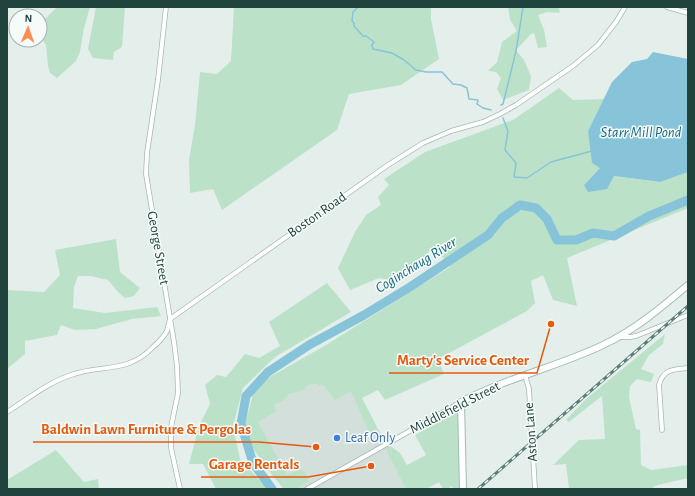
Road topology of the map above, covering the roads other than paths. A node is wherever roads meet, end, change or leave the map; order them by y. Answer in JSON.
{"nodes":[{"id":1,"x":166,"y":7,"type":"edge"},
{"id":2,"x":625,"y":7,"type":"edge"},
{"id":3,"x":667,"y":7,"type":"edge"},
{"id":4,"x":688,"y":13,"type":"edge"},
{"id":5,"x":688,"y":285,"type":"edge"},
{"id":6,"x":688,"y":315,"type":"edge"},
{"id":7,"x":170,"y":319,"type":"junction"},
{"id":8,"x":619,"y":337,"type":"junction"},
{"id":9,"x":688,"y":368,"type":"edge"},
{"id":10,"x":525,"y":375,"type":"junction"},
{"id":11,"x":461,"y":402,"type":"junction"},
{"id":12,"x":7,"y":412,"type":"edge"},
{"id":13,"x":662,"y":430,"type":"dead end"},
{"id":14,"x":180,"y":489,"type":"edge"},
{"id":15,"x":307,"y":489,"type":"edge"},
{"id":16,"x":463,"y":489,"type":"edge"},
{"id":17,"x":535,"y":489,"type":"edge"}],
"edges":[{"from":1,"to":7,"type":"street","name":"George Street"},
{"from":2,"to":7,"type":"street","name":"Boston Road"},
{"from":3,"to":4,"type":"street"},
{"from":5,"to":8,"type":"main road","name":"Middlefield Street"},
{"from":6,"to":8,"type":"street"},
{"from":7,"to":12,"type":"street","name":"Boston Road"},
{"from":7,"to":14,"type":"street","name":"George Street"},
{"from":8,"to":10,"type":"main road","name":"Middlefield Street"},
{"from":9,"to":13,"type":"street"},
{"from":10,"to":11,"type":"main road","name":"Middlefield Street"},
{"from":10,"to":17,"type":"street","name":"Aston Lane"},
{"from":11,"to":15,"type":"street","name":"Middlefield Street"},
{"from":11,"to":16,"type":"main road"}]}
